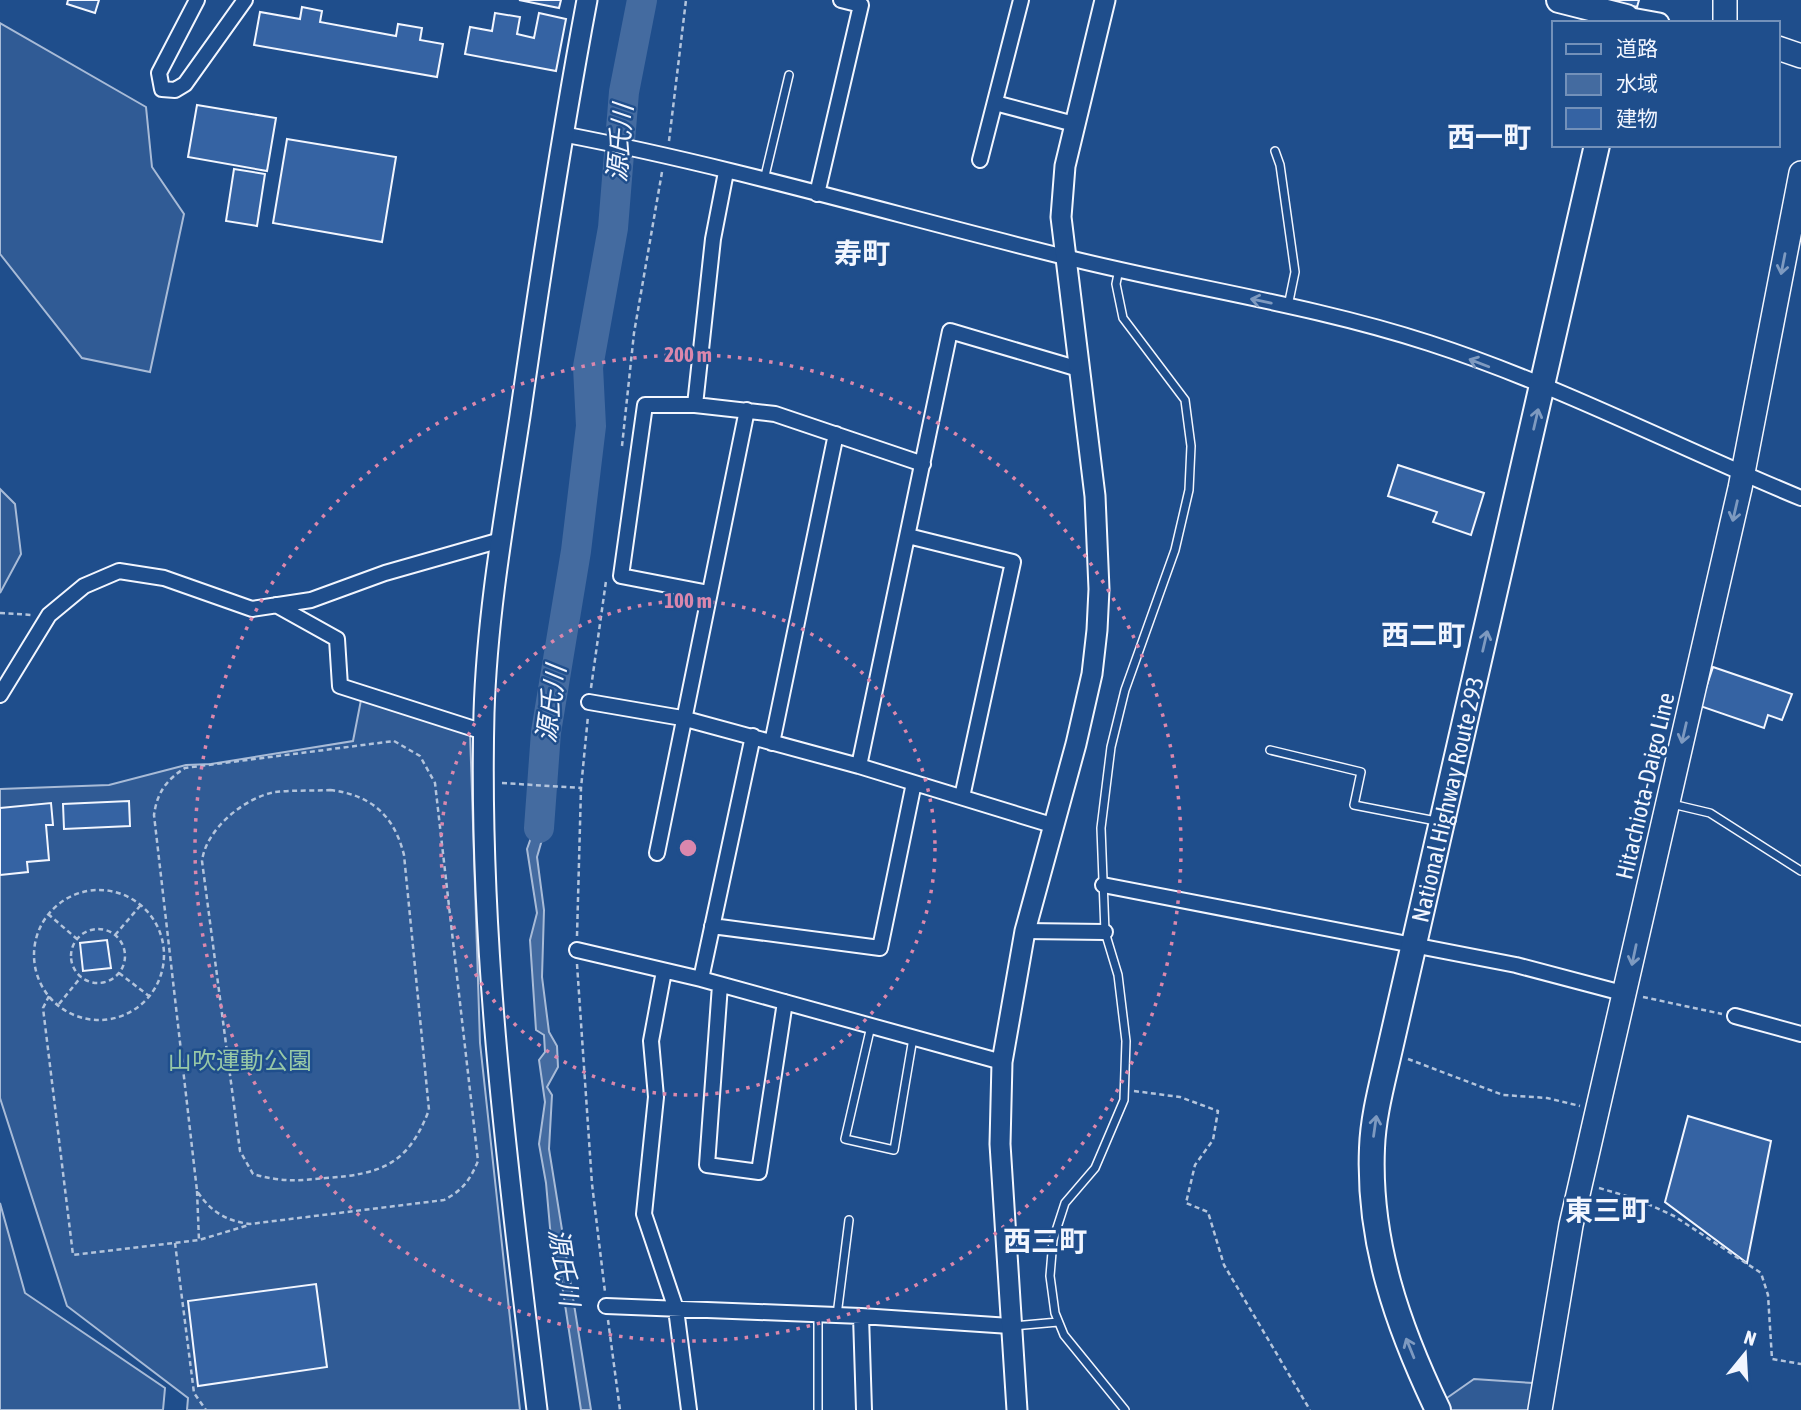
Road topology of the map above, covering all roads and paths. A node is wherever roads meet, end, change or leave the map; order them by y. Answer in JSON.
{"nodes":[{"id":1,"x":197,"y":0,"type":"edge"},
{"id":2,"x":245,"y":0,"type":"edge"},
{"id":3,"x":587,"y":0,"type":"edge"},
{"id":4,"x":841,"y":0,"type":"edge"},
{"id":5,"x":1021,"y":0,"type":"edge"},
{"id":6,"x":1105,"y":0,"type":"edge"},
{"id":7,"x":1561,"y":0,"type":"edge"},
{"id":8,"x":1725,"y":0,"type":"edge"},
{"id":9,"x":1625,"y":20,"type":"edge"},
{"id":10,"x":1725,"y":21,"type":"edge"},
{"id":11,"x":1780,"y":49,"type":"edge"},
{"id":12,"x":1801,"y":56,"type":"edge"},
{"id":13,"x":789,"y":75,"type":"dead end"},
{"id":14,"x":995,"y":103,"type":"junction"},
{"id":15,"x":1074,"y":124,"type":"junction"},
{"id":16,"x":562,"y":134,"type":"junction"},
{"id":17,"x":1597,"y":147,"type":"edge"},
{"id":18,"x":1275,"y":151,"type":"dead end"},
{"id":19,"x":980,"y":160,"type":"dead end"},
{"id":20,"x":726,"y":172,"type":"junction"},
{"id":21,"x":1801,"y":173,"type":"edge"},
{"id":22,"x":764,"y":181,"type":"junction"},
{"id":23,"x":817,"y":194,"type":"junction"},
{"id":24,"x":1064,"y":257,"type":"junction"},
{"id":25,"x":1119,"y":270,"type":"junction"},
{"id":26,"x":1288,"y":307,"type":"junction"},
{"id":27,"x":1079,"y":369,"type":"junction"},
{"id":28,"x":1543,"y":387,"type":"junction"},
{"id":29,"x":695,"y":405,"type":"junction"},
{"id":30,"x":747,"y":410,"type":"junction"},
{"id":31,"x":836,"y":435,"type":"junction"},
{"id":32,"x":923,"y":464,"type":"junction"},
{"id":33,"x":1742,"y":472,"type":"junction"},
{"id":34,"x":1801,"y":498,"type":"edge"},
{"id":35,"x":908,"y":536,"type":"junction"},
{"id":36,"x":501,"y":540,"type":"junction"},
{"id":37,"x":709,"y":593,"type":"junction"},
{"id":38,"x":276,"y":605,"type":"junction"},
{"id":39,"x":0,"y":614,"type":"edge"},
{"id":40,"x":49,"y":615,"type":"junction"},
{"id":41,"x":0,"y":695,"type":"edge"},
{"id":42,"x":589,"y":702,"type":"dead end"},
{"id":43,"x":682,"y":718,"type":"junction"},
{"id":44,"x":484,"y":732,"type":"junction"},
{"id":45,"x":753,"y":736,"type":"junction"},
{"id":46,"x":772,"y":743,"type":"junction"},
{"id":47,"x":1270,"y":750,"type":"dead end"},
{"id":48,"x":859,"y":766,"type":"junction"},
{"id":49,"x":516,"y":783,"type":"dead end"},
{"id":50,"x":914,"y":783,"type":"junction"},
{"id":51,"x":581,"y":788,"type":"dead end"},
{"id":52,"x":962,"y":797,"type":"junction"},
{"id":53,"x":1668,"y":803,"type":"junction"},
{"id":54,"x":1444,"y":822,"type":"junction"},
{"id":55,"x":1055,"y":826,"type":"junction"},
{"id":56,"x":657,"y":853,"type":"dead end"},
{"id":57,"x":202,"y":861,"type":"joint"},
{"id":58,"x":1801,"y":871,"type":"edge"},
{"id":59,"x":1103,"y":885,"type":"junction"},
{"id":60,"x":140,"y":905,"type":"junction"},
{"id":61,"x":48,"y":914,"type":"junction"},
{"id":62,"x":712,"y":926,"type":"junction"},
{"id":63,"x":1025,"y":931,"type":"junction"},
{"id":64,"x":1105,"y":932,"type":"junction"},
{"id":65,"x":115,"y":935,"type":"junction"},
{"id":66,"x":77,"y":939,"type":"junction"},
{"id":67,"x":1413,"y":945,"type":"junction"},
{"id":68,"x":170,"y":948,"type":"junction"},
{"id":69,"x":163,"y":949,"type":"junction"},
{"id":70,"x":576,"y":950,"type":"dead end"},
{"id":71,"x":664,"y":971,"type":"junction"},
{"id":72,"x":119,"y":973,"type":"junction"},
{"id":73,"x":81,"y":977,"type":"junction"},
{"id":74,"x":701,"y":979,"type":"junction"},
{"id":75,"x":720,"y":985,"type":"junction"},
{"id":76,"x":1626,"y":994,"type":"junction"},
{"id":77,"x":48,"y":996,"type":"junction"},
{"id":78,"x":149,"y":996,"type":"junction"},
{"id":79,"x":785,"y":1002,"type":"junction"},
{"id":80,"x":58,"y":1005,"type":"junction"},
{"id":81,"x":1735,"y":1016,"type":"joint"},
{"id":82,"x":871,"y":1026,"type":"junction"},
{"id":83,"x":1801,"y":1034,"type":"edge"},
{"id":84,"x":913,"y":1038,"type":"junction"},
{"id":85,"x":1389,"y":1054,"type":"junction"},
{"id":86,"x":1002,"y":1062,"type":"junction"},
{"id":87,"x":1124,"y":1090,"type":"junction"},
{"id":88,"x":1591,"y":1109,"type":"dead end"},
{"id":89,"x":1588,"y":1185,"type":"dead end"},
{"id":90,"x":197,"y":1191,"type":"junction"},
{"id":91,"x":849,"y":1220,"type":"dead end"},
{"id":92,"x":250,"y":1224,"type":"junction"},
{"id":93,"x":199,"y":1240,"type":"junction"},
{"id":94,"x":175,"y":1243,"type":"junction"},
{"id":95,"x":606,"y":1306,"type":"dead end"},
{"id":96,"x":676,"y":1309,"type":"junction"},
{"id":97,"x":818,"y":1314,"type":"junction"},
{"id":98,"x":837,"y":1315,"type":"junction"},
{"id":99,"x":861,"y":1316,"type":"junction"},
{"id":100,"x":1058,"y":1322,"type":"junction"},
{"id":101,"x":1010,"y":1326,"type":"junction"},
{"id":102,"x":1801,"y":1364,"type":"edge"},
{"id":103,"x":206,"y":1410,"type":"edge"},
{"id":104,"x":537,"y":1410,"type":"edge"},
{"id":105,"x":689,"y":1410,"type":"edge"},
{"id":106,"x":818,"y":1410,"type":"edge"},
{"id":107,"x":863,"y":1410,"type":"edge"},
{"id":108,"x":1017,"y":1410,"type":"edge"},
{"id":109,"x":1125,"y":1410,"type":"edge"},
{"id":110,"x":1310,"y":1410,"type":"edge"},
{"id":111,"x":1438,"y":1410,"type":"edge"},
{"id":112,"x":1540,"y":1410,"type":"edge"}],
"edges":[{"from":1,"to":2,"type":"street"},
{"from":3,"to":16,"type":"street"},
{"from":4,"to":23,"type":"street"},
{"from":5,"to":14,"type":"street"},
{"from":6,"to":15,"type":"street"},
{"from":7,"to":9,"type":"highway"},
{"from":8,"to":10,"type":"main road"},
{"from":11,"to":12,"type":"main road"},
{"from":13,"to":22,"type":"lane"},
{"from":14,"to":15,"type":"street"},
{"from":14,"to":19,"type":"street"},
{"from":15,"to":24,"type":"street"},
{"from":16,"to":20,"type":"street"},
{"from":16,"to":36,"type":"street"},
{"from":17,"to":28,"type":"highway","name":"National Highway Route 293"},
{"from":18,"to":26,"type":"lane"},
{"from":20,"to":22,"type":"street"},
{"from":20,"to":29,"type":"street"},
{"from":21,"to":33,"type":"main road","name":"Hitachiota-Daigo Line","one_way":true},
{"from":22,"to":23,"type":"street"},
{"from":23,"to":24,"type":"street"},
{"from":24,"to":25,"type":"street"},
{"from":24,"to":27,"type":"street"},
{"from":26,"to":25,"type":"street","one_way":true},
{"from":25,"to":59,"type":"lane"},
{"from":28,"to":26,"type":"street","one_way":true},
{"from":27,"to":32,"type":"street"},
{"from":27,"to":55,"type":"street"},
{"from":28,"to":33,"type":"street"},
{"from":54,"to":28,"type":"highway","name":"National Highway Route 293","one_way":true},
{"from":29,"to":30,"type":"street"},
{"from":29,"to":37,"type":"street"},
{"from":30,"to":31,"type":"street"},
{"from":30,"to":37,"type":"street"},
{"from":31,"to":32,"type":"street"},
{"from":31,"to":46,"type":"street"},
{"from":32,"to":35,"type":"street"},
{"from":33,"to":34,"type":"street"},
{"from":33,"to":53,"type":"main road","name":"Hitachiota-Daigo Line","one_way":true},
{"from":35,"to":48,"type":"street"},
{"from":35,"to":52,"type":"street"},
{"from":36,"to":38,"type":"street"},
{"from":36,"to":44,"type":"street"},
{"from":37,"to":43,"type":"street"},
{"from":38,"to":40,"type":"street"},
{"from":38,"to":44,"type":"street"},
{"from":39,"to":40,"type":"path"},
{"from":40,"to":41,"type":"street"},
{"from":42,"to":43,"type":"street"},
{"from":43,"to":45,"type":"street"},
{"from":43,"to":56,"type":"street"},
{"from":44,"to":104,"type":"street"},
{"from":45,"to":46,"type":"street"},
{"from":45,"to":62,"type":"street"},
{"from":46,"to":48,"type":"street"},
{"from":47,"to":54,"type":"lane"},
{"from":48,"to":50,"type":"street"},
{"from":49,"to":51,"type":"path"},
{"from":50,"to":52,"type":"street"},
{"from":50,"to":62,"type":"street"},
{"from":52,"to":55,"type":"street"},
{"from":53,"to":58,"type":"lane"},
{"from":53,"to":76,"type":"main road","name":"Hitachiota-Daigo Line","one_way":true},
{"from":54,"to":67,"type":"highway","name":"National Highway Route 293"},
{"from":55,"to":63,"type":"street"},
{"from":57,"to":57,"type":"path"},
{"from":59,"to":64,"type":"lane"},
{"from":59,"to":67,"type":"street"},
{"from":60,"to":61,"type":"path"},
{"from":60,"to":65,"type":"path"},
{"from":60,"to":69,"type":"path"},
{"from":61,"to":66,"type":"path"},
{"from":61,"to":77,"type":"path"},
{"from":62,"to":74,"type":"street"},
{"from":63,"to":64,"type":"street"},
{"from":63,"to":86,"type":"street"},
{"from":64,"to":87,"type":"lane"},
{"from":65,"to":66,"type":"path"},
{"from":65,"to":72,"type":"path"},
{"from":66,"to":73,"type":"path"},
{"from":67,"to":76,"type":"street"},
{"from":67,"to":85,"type":"highway","name":"National Highway Route 293"},
{"from":68,"to":69,"type":"path"},
{"from":68,"to":90,"type":"path"},
{"from":68,"to":92,"type":"path"},
{"from":69,"to":78,"type":"path"},
{"from":70,"to":71,"type":"street"},
{"from":71,"to":74,"type":"street"},
{"from":71,"to":96,"type":"street"},
{"from":72,"to":73,"type":"path"},
{"from":72,"to":78,"type":"path"},
{"from":73,"to":80,"type":"path"},
{"from":74,"to":75,"type":"street"},
{"from":75,"to":79,"type":"street"},
{"from":75,"to":79,"type":"street"},
{"from":76,"to":81,"type":"path"},
{"from":76,"to":112,"type":"main road","name":"Hitachiota-Daigo Line"},
{"from":77,"to":80,"type":"path"},
{"from":77,"to":94,"type":"path"},
{"from":78,"to":80,"type":"path"},
{"from":79,"to":82,"type":"street"},
{"from":81,"to":83,"type":"street"},
{"from":82,"to":84,"type":"street"},
{"from":82,"to":84,"type":"lane"},
{"from":84,"to":86,"type":"street"},
{"from":85,"to":88,"type":"path"},
{"from":111,"to":85,"type":"highway","name":"National Highway Route 293","one_way":true},
{"from":86,"to":101,"type":"street"},
{"from":87,"to":100,"type":"lane"},
{"from":87,"to":110,"type":"path"},
{"from":89,"to":102,"type":"path"},
{"from":90,"to":92,"type":"path"},
{"from":90,"to":93,"type":"path"},
{"from":91,"to":98,"type":"lane"},
{"from":92,"to":93,"type":"path"},
{"from":93,"to":94,"type":"path"},
{"from":94,"to":103,"type":"path"},
{"from":95,"to":96,"type":"street"},
{"from":96,"to":97,"type":"street"},
{"from":96,"to":105,"type":"street"},
{"from":97,"to":98,"type":"street"},
{"from":97,"to":106,"type":"lane"},
{"from":98,"to":99,"type":"street"},
{"from":99,"to":101,"type":"street"},
{"from":99,"to":107,"type":"street"},
{"from":100,"to":101,"type":"lane"},
{"from":100,"to":109,"type":"lane"},
{"from":101,"to":108,"type":"street"}]}
